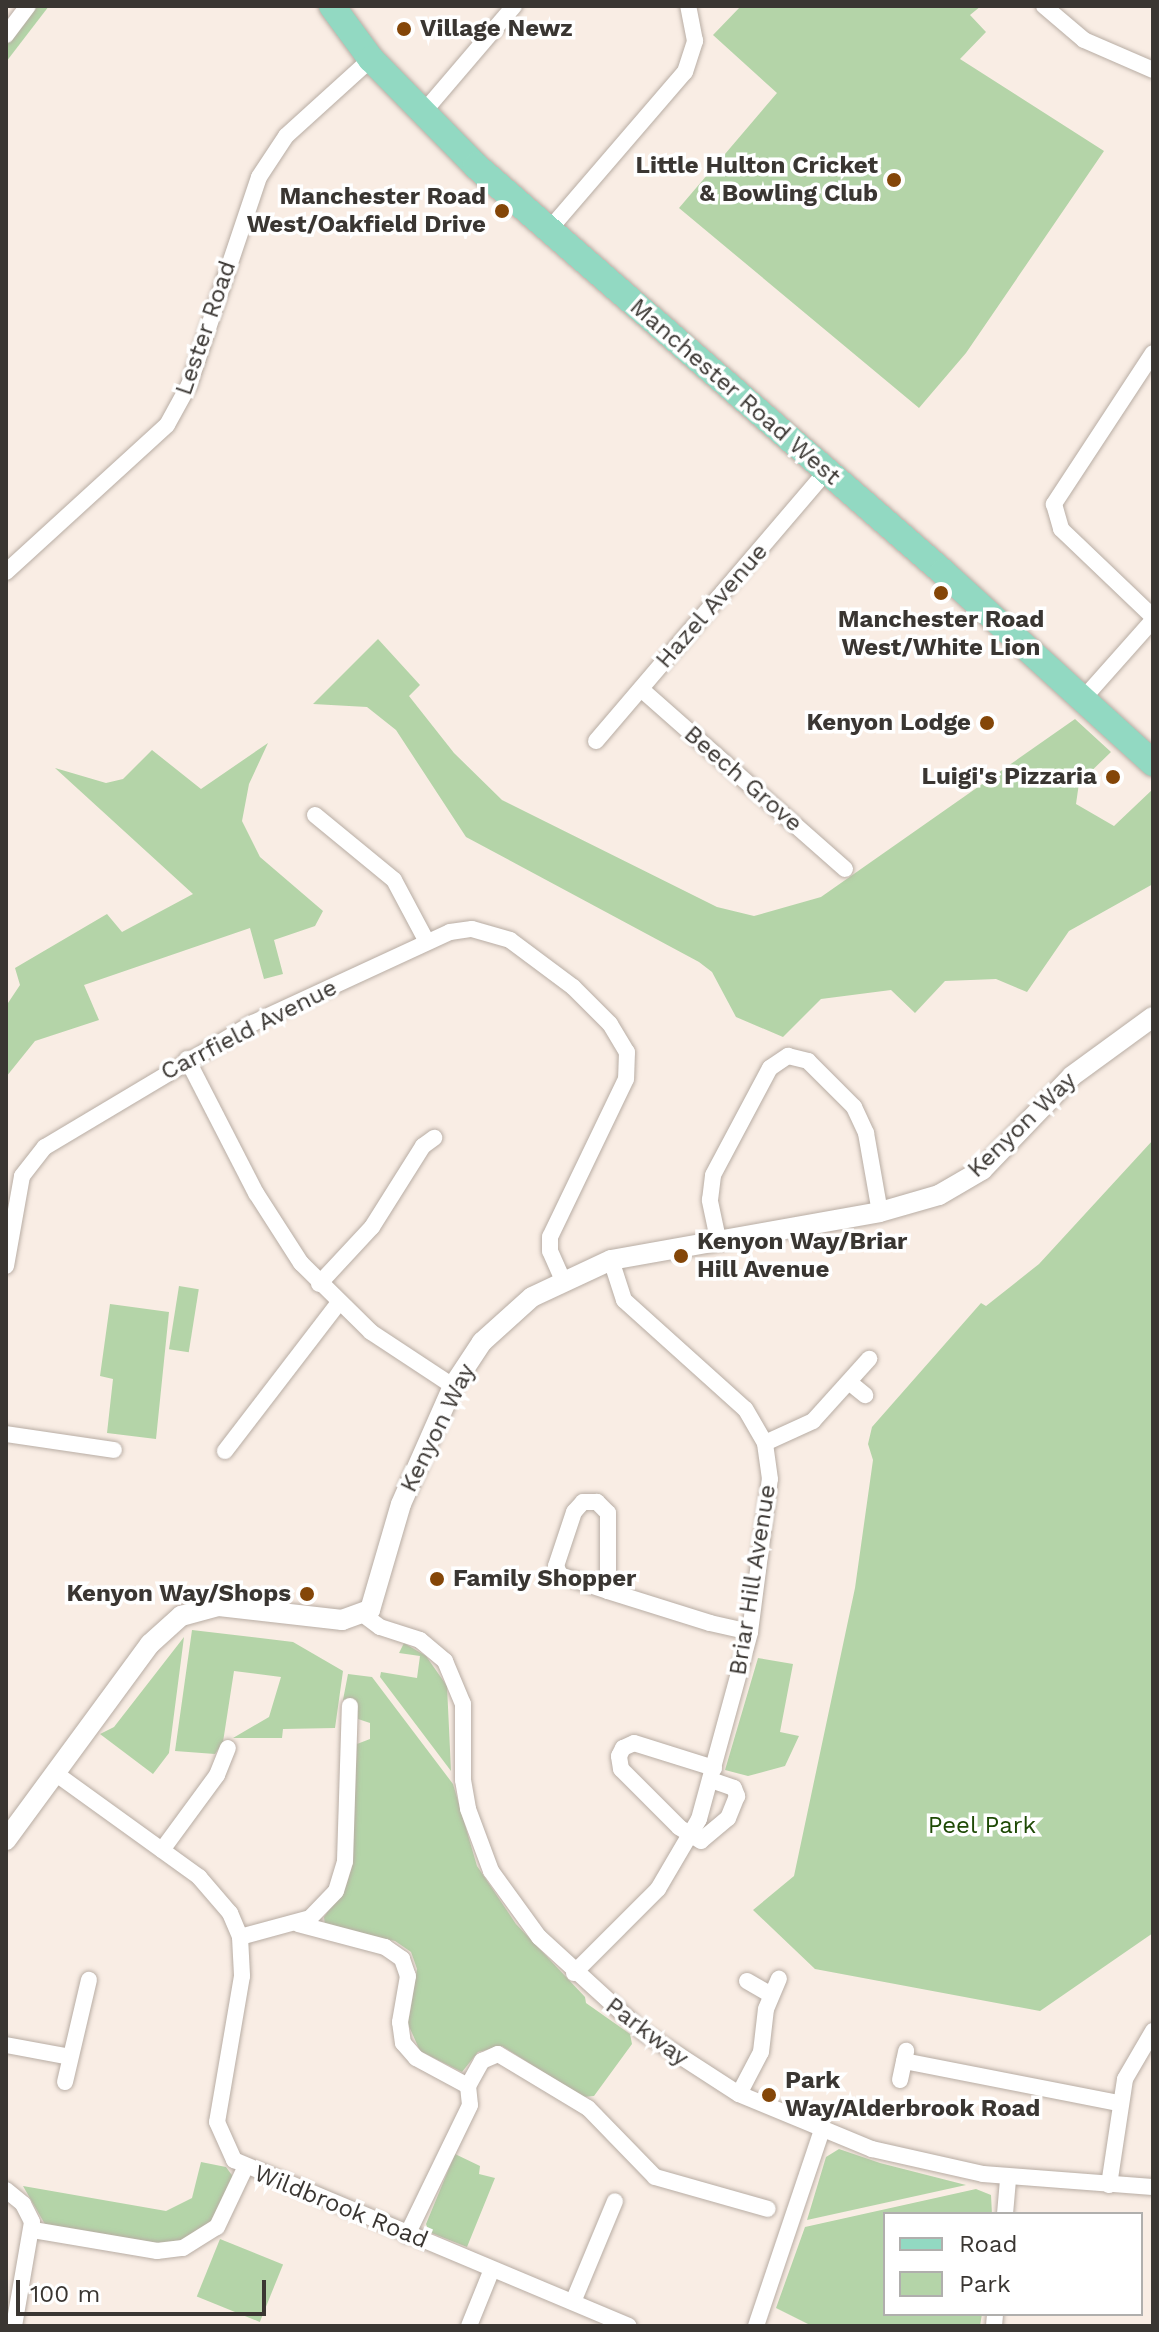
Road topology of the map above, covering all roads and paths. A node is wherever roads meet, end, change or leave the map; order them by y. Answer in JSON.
{"nodes":[{"id":1,"x":28,"y":6,"type":"edge"},
{"id":2,"x":332,"y":6,"type":"edge"},
{"id":3,"x":514,"y":6,"type":"edge"},
{"id":4,"x":688,"y":6,"type":"edge"},
{"id":5,"x":1044,"y":6,"type":"edge"},
{"id":6,"x":6,"y":35,"type":"edge"},
{"id":7,"x":371,"y":59,"type":"junction"},
{"id":8,"x":1153,"y":70,"type":"edge"},
{"id":9,"x":421,"y":115,"type":"junction"},
{"id":10,"x":548,"y":231,"type":"junction"},
{"id":11,"x":1153,"y":353,"type":"edge"},
{"id":12,"x":827,"y":471,"type":"junction"},
{"id":13,"x":6,"y":572,"type":"edge"},
{"id":14,"x":1153,"y":618,"type":"edge"},
{"id":15,"x":641,"y":689,"type":"junction"},
{"id":16,"x":1082,"y":700,"type":"junction"},
{"id":17,"x":596,"y":741,"type":"dead end"},
{"id":18,"x":1153,"y":763,"type":"edge"},
{"id":19,"x":315,"y":815,"type":"dead end"},
{"id":20,"x":845,"y":869,"type":"dead end"},
{"id":21,"x":427,"y":942,"type":"junction"},
{"id":22,"x":1153,"y":1017,"type":"edge"},
{"id":23,"x":187,"y":1059,"type":"junction"},
{"id":24,"x":434,"y":1138,"type":"dead end"},
{"id":25,"x":880,"y":1212,"type":"junction"},
{"id":26,"x":718,"y":1239,"type":"junction"},
{"id":27,"x":611,"y":1260,"type":"junction"},
{"id":28,"x":6,"y":1266,"type":"edge"},
{"id":29,"x":562,"y":1278,"type":"junction"},
{"id":30,"x":319,"y":1284,"type":"junction"},
{"id":31,"x":338,"y":1304,"type":"junction"},
{"id":32,"x":869,"y":1359,"type":"dead end"},
{"id":33,"x":849,"y":1382,"type":"junction"},
{"id":34,"x":453,"y":1386,"type":"junction"},
{"id":35,"x":865,"y":1395,"type":"dead end"},
{"id":36,"x":6,"y":1434,"type":"edge"},
{"id":37,"x":104,"y":1443,"type":"dead end"},
{"id":38,"x":765,"y":1443,"type":"junction"},
{"id":39,"x":225,"y":1451,"type":"dead end"},
{"id":40,"x":608,"y":1591,"type":"junction"},
{"id":41,"x":364,"y":1615,"type":"junction"},
{"id":42,"x":750,"y":1632,"type":"junction"},
{"id":43,"x":350,"y":1706,"type":"dead end"},
{"id":44,"x":228,"y":1748,"type":"dead end"},
{"id":45,"x":55,"y":1773,"type":"junction"},
{"id":46,"x":713,"y":1774,"type":"junction"},
{"id":47,"x":691,"y":1836,"type":"junction"},
{"id":48,"x":6,"y":1840,"type":"edge"},
{"id":49,"x":162,"y":1850,"type":"junction"},
{"id":50,"x":298,"y":1924,"type":"junction"},
{"id":51,"x":240,"y":1937,"type":"junction"},
{"id":52,"x":574,"y":1973,"type":"junction"},
{"id":53,"x":89,"y":1980,"type":"dead end"},
{"id":54,"x":747,"y":1981,"type":"dead end"},
{"id":55,"x":1153,"y":2031,"type":"edge"},
{"id":56,"x":6,"y":2045,"type":"edge"},
{"id":57,"x":70,"y":2057,"type":"junction"},
{"id":58,"x":900,"y":2080,"type":"dead end"},
{"id":59,"x":65,"y":2082,"type":"dead end"},
{"id":60,"x":468,"y":2086,"type":"junction"},
{"id":61,"x":739,"y":2094,"type":"junction"},
{"id":62,"x":1119,"y":2103,"type":"junction"},
{"id":63,"x":822,"y":2130,"type":"junction"},
{"id":64,"x":245,"y":2168,"type":"junction"},
{"id":65,"x":1008,"y":2178,"type":"junction"},
{"id":66,"x":1109,"y":2185,"type":"junction"},
{"id":67,"x":746,"y":2186,"type":"dead end"},
{"id":68,"x":1153,"y":2187,"type":"edge"},
{"id":69,"x":6,"y":2190,"type":"edge"},
{"id":70,"x":615,"y":2201,"type":"dead end"},
{"id":71,"x":741,"y":2203,"type":"junction"},
{"id":72,"x":768,"y":2209,"type":"dead end"},
{"id":73,"x":1005,"y":2212,"type":"edge"},
{"id":74,"x":33,"y":2230,"type":"junction"},
{"id":75,"x":407,"y":2235,"type":"junction"},
{"id":76,"x":492,"y":2269,"type":"junction"},
{"id":77,"x":573,"y":2302,"type":"junction"},
{"id":78,"x":14,"y":2326,"type":"edge"},
{"id":79,"x":469,"y":2326,"type":"edge"},
{"id":80,"x":628,"y":2326,"type":"edge"},
{"id":81,"x":756,"y":2326,"type":"edge"}],
"edges":[{"from":1,"to":6,"type":"street"},
{"from":2,"to":7,"type":"main road","name":"Manchester Road West"},
{"from":3,"to":9,"type":"street"},
{"from":4,"to":10,"type":"street"},
{"from":5,"to":8,"type":"street"},
{"from":7,"to":9,"type":"main road","name":"Manchester Road West"},
{"from":7,"to":13,"type":"street","name":"Lester Road"},
{"from":9,"to":10,"type":"main road","name":"Manchester Road West"},
{"from":10,"to":12,"type":"main road","name":"Manchester Road West"},
{"from":11,"to":14,"type":"street"},
{"from":12,"to":15,"type":"street","name":"Hazel Avenue"},
{"from":12,"to":16,"type":"main road","name":"Manchester Road West"},
{"from":14,"to":16,"type":"street"},
{"from":15,"to":17,"type":"street","name":"Hazel Avenue"},
{"from":15,"to":20,"type":"street","name":"Beech Grove"},
{"from":16,"to":18,"type":"main road","name":"Manchester Road West"},
{"from":19,"to":21,"type":"street"},
{"from":21,"to":23,"type":"street","name":"Carrfield Avenue"},
{"from":21,"to":29,"type":"street","name":"Carrfield Avenue"},
{"from":22,"to":25,"type":"street","name":"Kenyon Way"},
{"from":23,"to":28,"type":"street","name":"Carrfield Avenue"},
{"from":23,"to":30,"type":"street"},
{"from":24,"to":30,"type":"street"},
{"from":25,"to":26,"type":"street","name":"Kenyon Way"},
{"from":25,"to":26,"type":"street"},
{"from":26,"to":27,"type":"street","name":"Kenyon Way"},
{"from":27,"to":29,"type":"street","name":"Kenyon Way"},
{"from":27,"to":38,"type":"street","name":"Briar Hill Avenue"},
{"from":29,"to":34,"type":"street","name":"Kenyon Way"},
{"from":30,"to":31,"type":"street"},
{"from":31,"to":34,"type":"street"},
{"from":31,"to":39,"type":"street"},
{"from":32,"to":33,"type":"street"},
{"from":33,"to":35,"type":"street"},
{"from":33,"to":38,"type":"street"},
{"from":34,"to":41,"type":"street","name":"Kenyon Way"},
{"from":36,"to":37,"type":"street"},
{"from":38,"to":42,"type":"street","name":"Briar Hill Avenue"},
{"from":40,"to":40,"type":"street"},
{"from":40,"to":42,"type":"street"},
{"from":41,"to":45,"type":"street"},
{"from":41,"to":52,"type":"street","name":"Parkway"},
{"from":42,"to":46,"type":"street","name":"Briar Hill Avenue"},
{"from":43,"to":50,"type":"street"},
{"from":44,"to":49,"type":"street"},
{"from":45,"to":48,"type":"street"},
{"from":45,"to":49,"type":"street","name":"Wildbrook Road"},
{"from":46,"to":47,"type":"street","name":"Briar Hill Avenue"},
{"from":46,"to":47,"type":"street"},
{"from":46,"to":47,"type":"street"},
{"from":47,"to":52,"type":"street","name":"Briar Hill Avenue"},
{"from":49,"to":51,"type":"street","name":"Wildbrook Road"},
{"from":50,"to":51,"type":"street"},
{"from":50,"to":60,"type":"street"},
{"from":51,"to":64,"type":"street","name":"Wildbrook Road"},
{"from":52,"to":61,"type":"street","name":"Parkway"},
{"from":53,"to":57,"type":"street"},
{"from":54,"to":61,"type":"street"},
{"from":55,"to":62,"type":"street"},
{"from":56,"to":57,"type":"street"},
{"from":57,"to":59,"type":"street"},
{"from":58,"to":62,"type":"street"},
{"from":60,"to":71,"type":"street"},
{"from":60,"to":75,"type":"street"},
{"from":61,"to":63,"type":"street","name":"Parkway"},
{"from":62,"to":66,"type":"street"},
{"from":63,"to":65,"type":"street","name":"Parkway"},
{"from":63,"to":81,"type":"street"},
{"from":64,"to":74,"type":"street"},
{"from":64,"to":75,"type":"street","name":"Wildbrook Road"},
{"from":65,"to":66,"type":"street","name":"Parkway"},
{"from":65,"to":73,"type":"street"},
{"from":66,"to":68,"type":"street","name":"Parkway"},
{"from":67,"to":71,"type":"street"},
{"from":69,"to":74,"type":"street"},
{"from":70,"to":77,"type":"street"},
{"from":71,"to":72,"type":"street"},
{"from":74,"to":78,"type":"street"},
{"from":75,"to":76,"type":"street","name":"Wildbrook Road"},
{"from":76,"to":77,"type":"street","name":"Wildbrook Road"},
{"from":76,"to":79,"type":"street"},
{"from":77,"to":80,"type":"street","name":"Wildbrook Road"}]}
